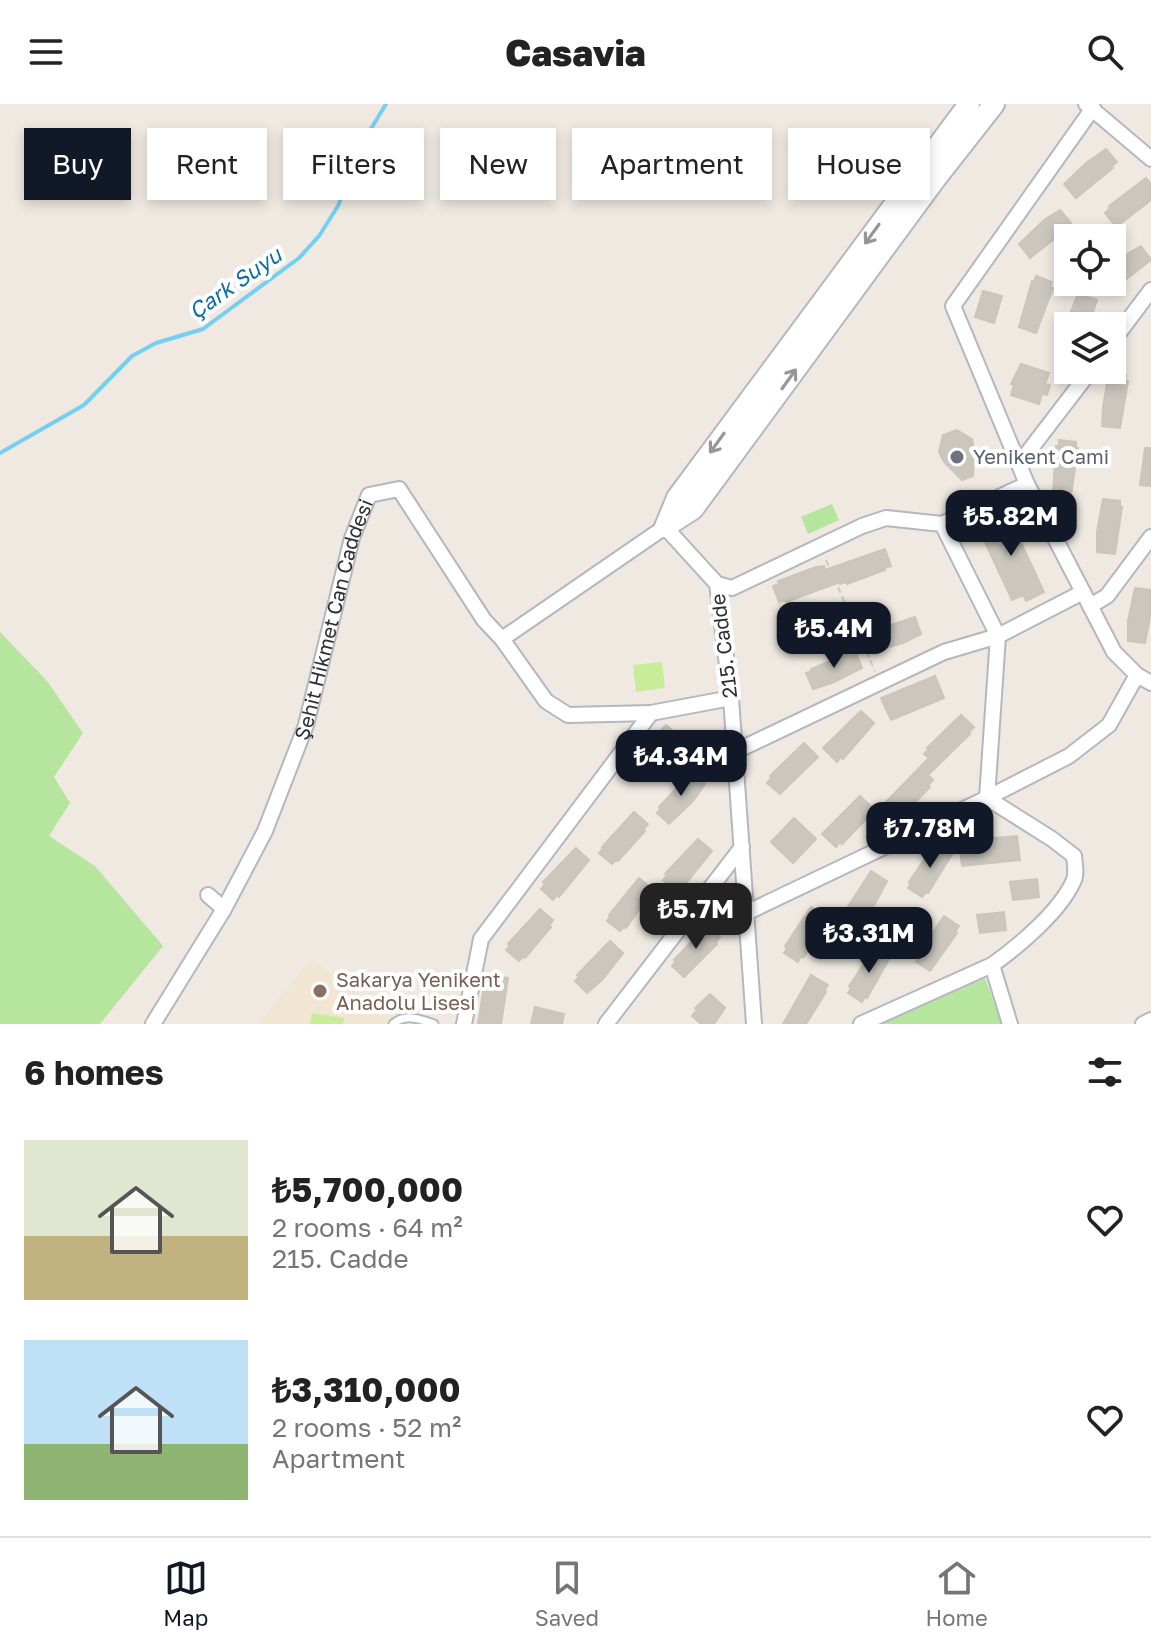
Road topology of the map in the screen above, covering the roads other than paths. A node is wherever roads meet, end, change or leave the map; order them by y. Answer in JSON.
{"nodes":[{"id":1,"x":1007,"y":104,"type":"edge"},
{"id":2,"x":1089,"y":106,"type":"edge"},
{"id":3,"x":982,"y":108,"type":"edge"},
{"id":4,"x":1151,"y":159,"type":"edge"},
{"id":5,"x":1151,"y":290,"type":"edge"},
{"id":6,"x":1126,"y":323,"type":"edge"},
{"id":7,"x":1080,"y":384,"type":"edge"},
{"id":8,"x":1019,"y":464,"type":"junction"},
{"id":9,"x":1027,"y":484,"type":"junction"},
{"id":10,"x":942,"y":524,"type":"junction"},
{"id":11,"x":665,"y":527,"type":"junction"},
{"id":12,"x":1151,"y":537,"type":"edge"},
{"id":13,"x":717,"y":584,"type":"junction"},
{"id":14,"x":1083,"y":592,"type":"junction"},
{"id":15,"x":1090,"y":606,"type":"junction"},
{"id":16,"x":998,"y":636,"type":"junction"},
{"id":17,"x":502,"y":639,"type":"junction"},
{"id":18,"x":1137,"y":675,"type":"junction"},
{"id":19,"x":1151,"y":683,"type":"edge"},
{"id":20,"x":731,"y":698,"type":"junction"},
{"id":21,"x":651,"y":713,"type":"junction"},
{"id":22,"x":734,"y":752,"type":"junction"},
{"id":23,"x":987,"y":798,"type":"junction"},
{"id":24,"x":742,"y":847,"type":"junction"},
{"id":25,"x":208,"y":895,"type":"dead end"},
{"id":26,"x":224,"y":909,"type":"junction"},
{"id":27,"x":746,"y":913,"type":"junction"},
{"id":28,"x":992,"y":965,"type":"junction"},
{"id":29,"x":1151,"y":1020,"type":"edge"},
{"id":30,"x":153,"y":1024,"type":"edge"},
{"id":31,"x":393,"y":1024,"type":"edge"},
{"id":32,"x":434,"y":1024,"type":"edge"},
{"id":33,"x":464,"y":1024,"type":"edge"},
{"id":34,"x":606,"y":1024,"type":"edge"},
{"id":35,"x":754,"y":1024,"type":"edge"},
{"id":36,"x":861,"y":1024,"type":"edge"},
{"id":37,"x":1010,"y":1024,"type":"edge"},
{"id":38,"x":1143,"y":1024,"type":"edge"}],
"edges":[{"from":1,"to":3,"type":"street"},
{"from":2,"to":4,"type":"street"},
{"from":2,"to":8,"type":"street"},
{"from":3,"to":11,"type":"street"},
{"from":5,"to":6,"type":"street"},
{"from":7,"to":8,"type":"street"},
{"from":8,"to":9,"type":"street"},
{"from":9,"to":10,"type":"street"},
{"from":9,"to":14,"type":"street"},
{"from":10,"to":13,"type":"street"},
{"from":10,"to":16,"type":"street"},
{"from":11,"to":13,"type":"street","name":"215. Cadde"},
{"from":11,"to":17,"type":"street"},
{"from":12,"to":15,"type":"street"},
{"from":13,"to":20,"type":"street","name":"215. Cadde"},
{"from":14,"to":15,"type":"street"},
{"from":14,"to":16,"type":"street"},
{"from":15,"to":18,"type":"street"},
{"from":16,"to":22,"type":"street"},
{"from":16,"to":23,"type":"street"},
{"from":17,"to":21,"type":"street"},
{"from":17,"to":26,"type":"street","name":"Şehit Hikmet Can Caddesi"},
{"from":18,"to":19,"type":"street"},
{"from":18,"to":23,"type":"street"},
{"from":20,"to":21,"type":"street"},
{"from":20,"to":22,"type":"street","name":"215. Cadde"},
{"from":21,"to":33,"type":"street"},
{"from":22,"to":24,"type":"street","name":"215. Cadde"},
{"from":23,"to":27,"type":"street"},
{"from":23,"to":28,"type":"street"},
{"from":24,"to":27,"type":"street","name":"215. Cadde"},
{"from":24,"to":34,"type":"street"},
{"from":25,"to":26,"type":"street"},
{"from":26,"to":30,"type":"street","name":"Şehit Hikmet Can Caddesi"},
{"from":27,"to":35,"type":"street","name":"215. Cadde"},
{"from":28,"to":36,"type":"street"},
{"from":28,"to":37,"type":"street"},
{"from":29,"to":38,"type":"street"},
{"from":31,"to":32,"type":"lane"}]}
